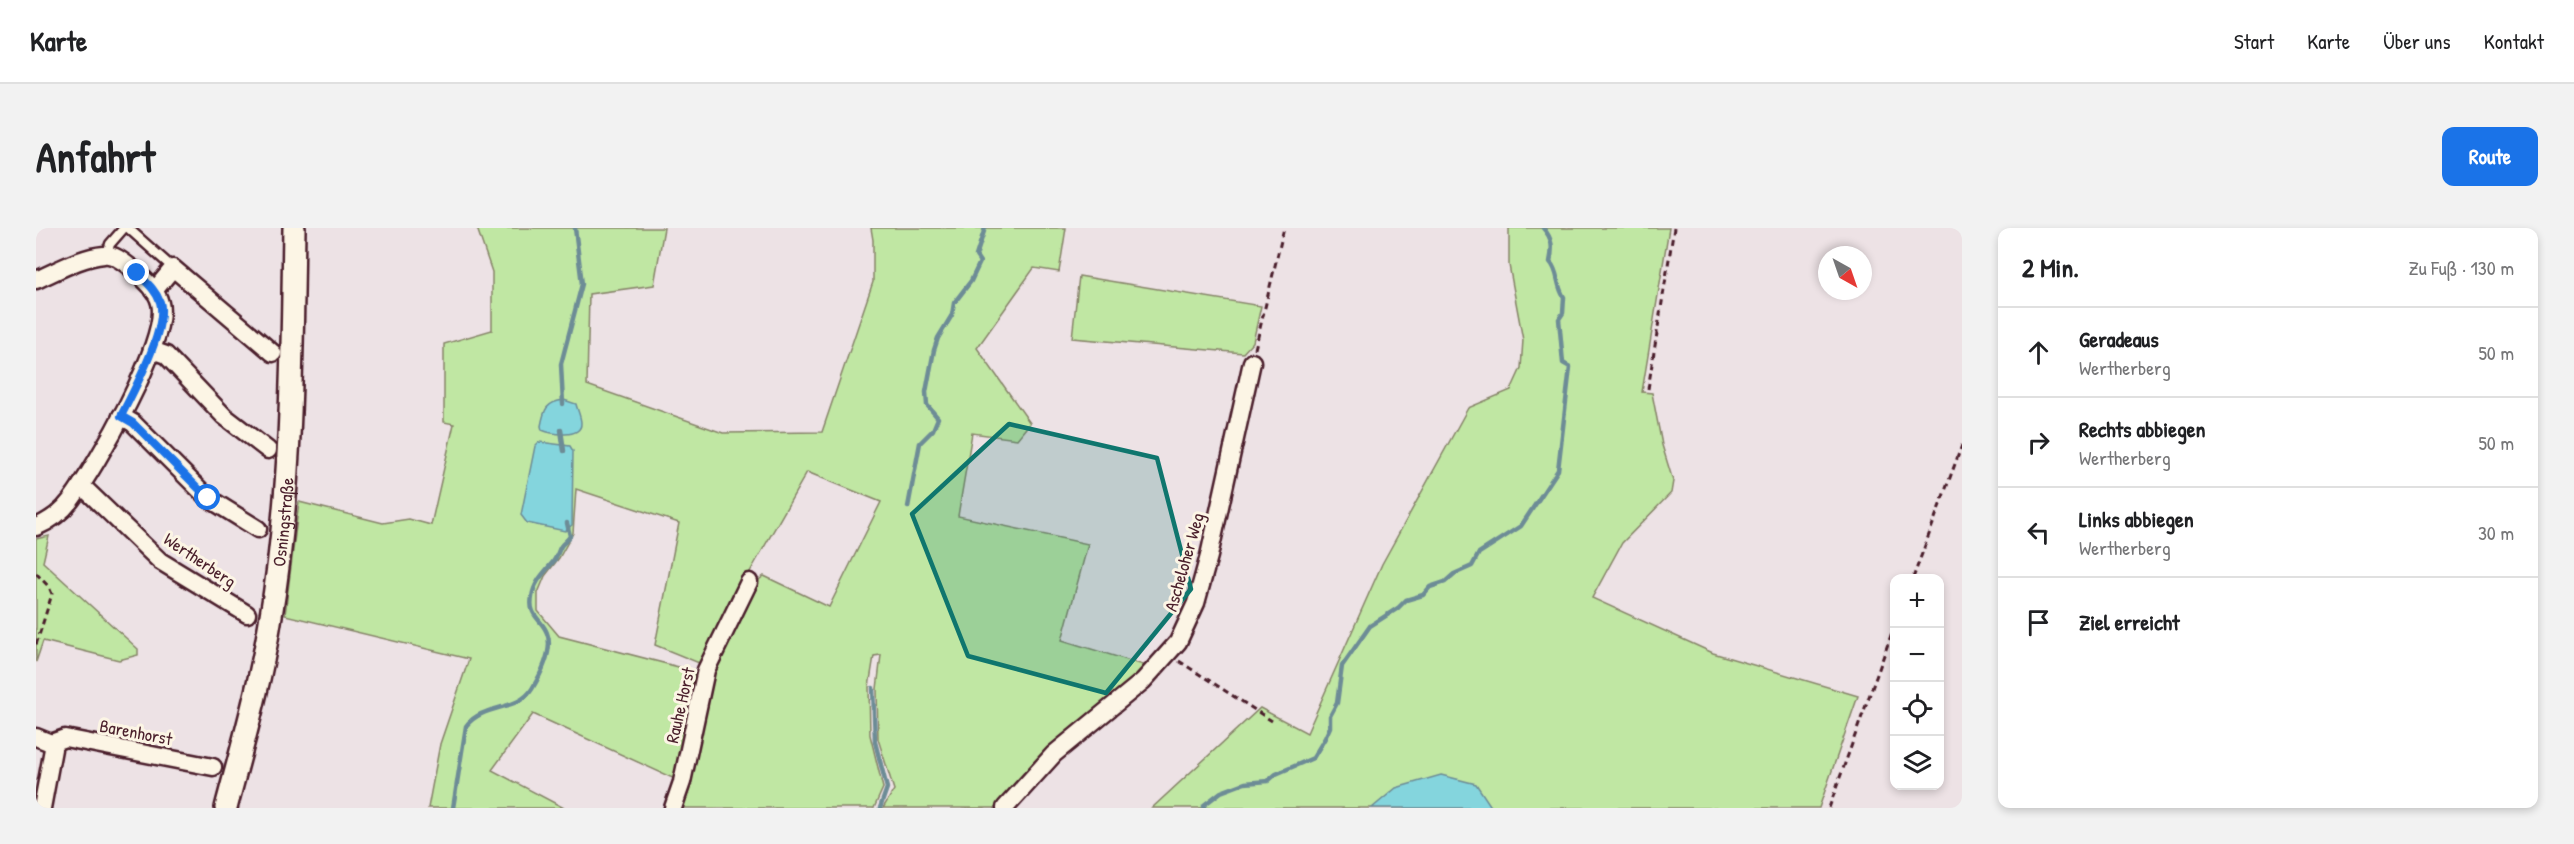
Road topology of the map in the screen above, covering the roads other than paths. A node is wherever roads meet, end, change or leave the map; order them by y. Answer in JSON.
{"nodes":[{"id":1,"x":126,"y":228,"type":"edge"},
{"id":2,"x":294,"y":228,"type":"edge"},
{"id":3,"x":107,"y":254,"type":"junction"},
{"id":4,"x":173,"y":268,"type":"junction"},
{"id":5,"x":36,"y":280,"type":"edge"},
{"id":6,"x":154,"y":291,"type":"junction"},
{"id":7,"x":152,"y":350,"type":"junction"},
{"id":8,"x":273,"y":353,"type":"dead end"},
{"id":9,"x":1252,"y":362,"type":"road end"},
{"id":10,"x":121,"y":416,"type":"junction"},
{"id":11,"x":268,"y":450,"type":"dead end"},
{"id":12,"x":81,"y":485,"type":"junction"},
{"id":13,"x":36,"y":527,"type":"edge"},
{"id":14,"x":258,"y":529,"type":"dead end"},
{"id":15,"x":749,"y":582,"type":"dead end"},
{"id":16,"x":247,"y":614,"type":"dead end"},
{"id":17,"x":44,"y":740,"type":"edge"},
{"id":18,"x":213,"y":767,"type":"dead end"},
{"id":19,"x":42,"y":808,"type":"edge"},
{"id":20,"x":226,"y":808,"type":"edge"},
{"id":21,"x":673,"y":808,"type":"edge"},
{"id":22,"x":1005,"y":808,"type":"edge"}],
"edges":[{"from":1,"to":3,"type":"lane"},
{"from":1,"to":4,"type":"lane"},
{"from":2,"to":20,"type":"street","name":"Osningstraße"},
{"from":3,"to":5,"type":"street"},
{"from":3,"to":6,"type":"street"},
{"from":4,"to":6,"type":"street"},
{"from":4,"to":8,"type":"street"},
{"from":6,"to":7,"type":"street"},
{"from":7,"to":10,"type":"street"},
{"from":7,"to":11,"type":"street"},
{"from":9,"to":22,"type":"street","name":"Ascheloher Weg"},
{"from":10,"to":12,"type":"street"},
{"from":10,"to":14,"type":"street"},
{"from":12,"to":13,"type":"street"},
{"from":12,"to":16,"type":"street","name":"Wertherberg"},
{"from":15,"to":21,"type":"street","name":"Rauhe Horst"},
{"from":17,"to":18,"type":"street","name":"Barenhorst"},
{"from":17,"to":19,"type":"street","name":"Barenhorst"}]}
